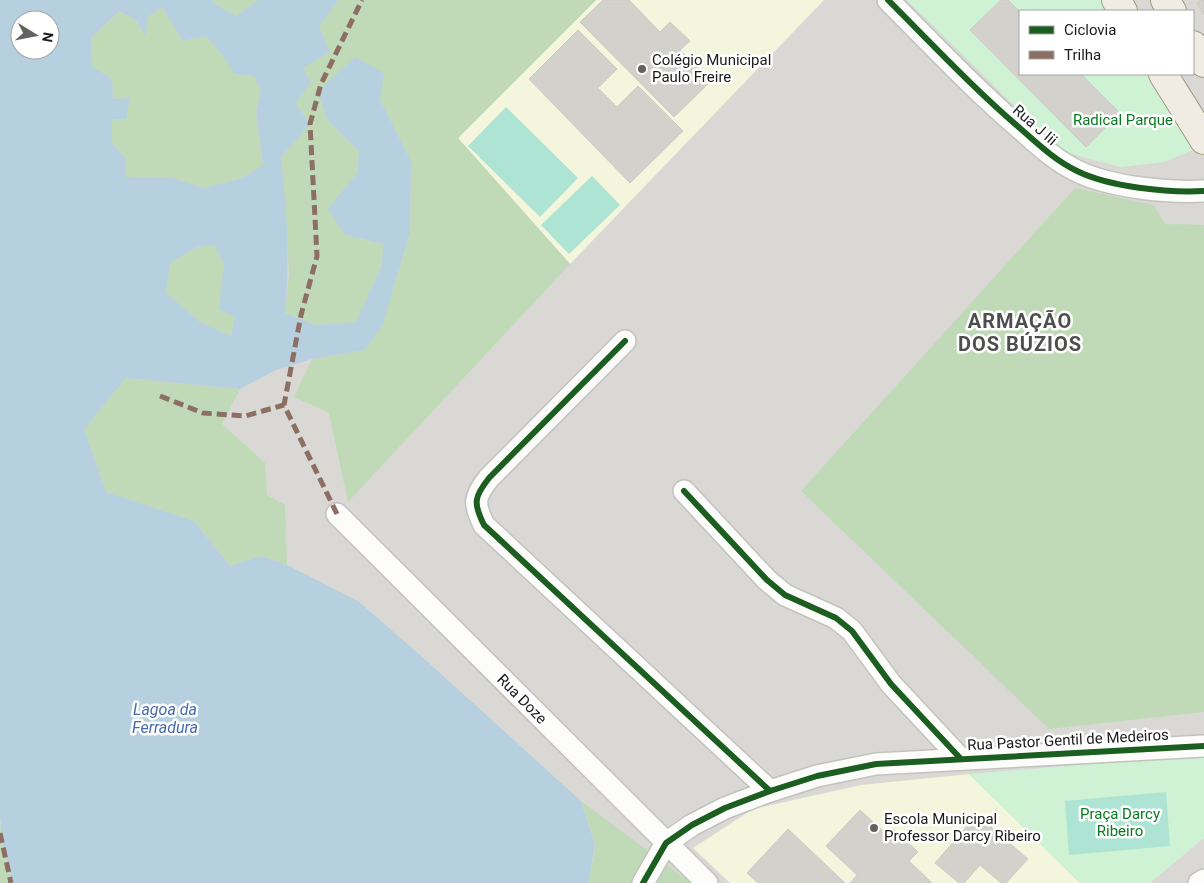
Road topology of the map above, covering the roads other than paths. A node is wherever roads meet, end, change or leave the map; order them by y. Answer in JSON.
{"nodes":[{"id":1,"x":888,"y":0,"type":"edge"},
{"id":2,"x":1194,"y":47,"type":"edge"},
{"id":3,"x":1204,"y":64,"type":"edge"},
{"id":4,"x":1164,"y":75,"type":"edge"},
{"id":5,"x":1204,"y":140,"type":"edge"},
{"id":6,"x":1204,"y":191,"type":"edge"},
{"id":7,"x":626,"y":341,"type":"dead end"},
{"id":8,"x":684,"y":491,"type":"dead end"},
{"id":9,"x":337,"y":514,"type":"dead end"},
{"id":10,"x":1204,"y":746,"type":"edge"},
{"id":11,"x":960,"y":758,"type":"junction"},
{"id":12,"x":770,"y":790,"type":"junction"},
{"id":13,"x":666,"y":843,"type":"junction"},
{"id":14,"x":1204,"y":880,"type":"edge"},
{"id":15,"x":643,"y":883,"type":"edge"},
{"id":16,"x":707,"y":883,"type":"edge"},
{"id":17,"x":1199,"y":883,"type":"edge"}],
"edges":[{"from":1,"to":6,"type":"street","name":"Rua J Iii"},
{"from":2,"to":3,"type":"main road"},
{"from":4,"to":5,"type":"main road"},
{"from":7,"to":12,"type":"street"},
{"from":8,"to":11,"type":"street"},
{"from":9,"to":13,"type":"street","name":"Rua Doze"},
{"from":10,"to":11,"type":"street","name":"Rua Pastor Gentil de Medeiros"},
{"from":11,"to":12,"type":"street","name":"Rua Pastor Gentil de Medeiros"},
{"from":12,"to":13,"type":"street","name":"Rua Pastor Gentil de Medeiros"},
{"from":13,"to":15,"type":"street","name":"Rua Pastor Gentil de Medeiros"},
{"from":13,"to":16,"type":"street","name":"Rua Doze"},
{"from":14,"to":17,"type":"street"}]}
